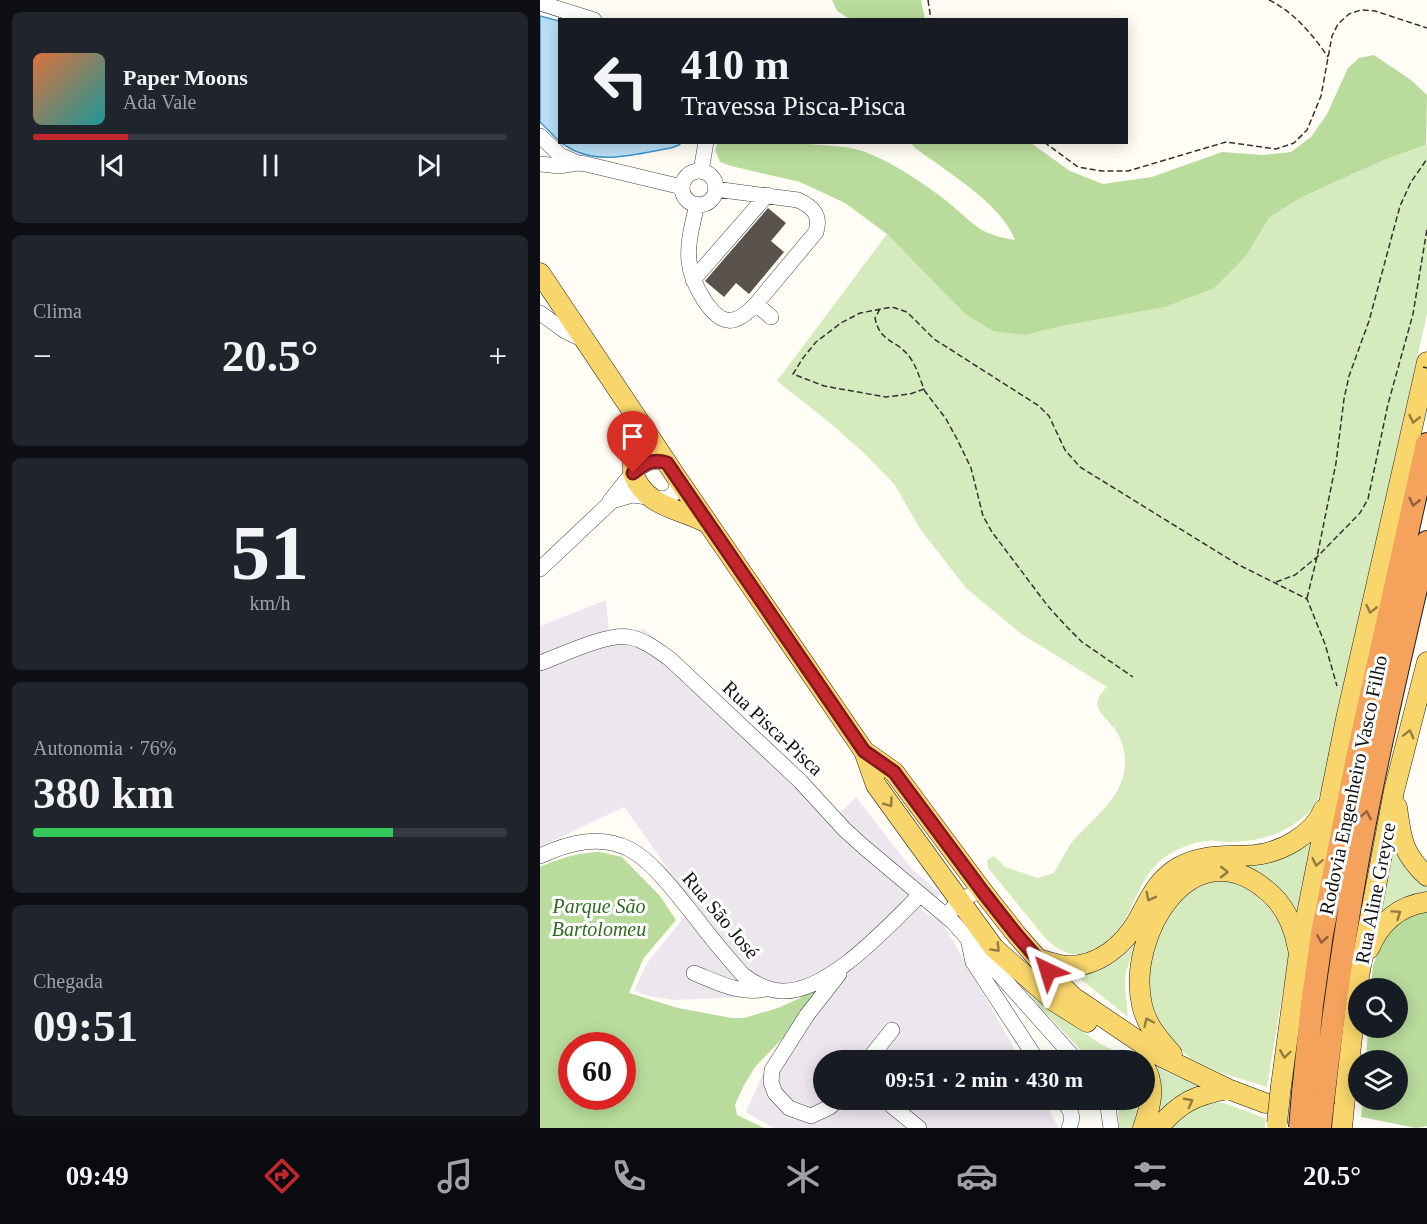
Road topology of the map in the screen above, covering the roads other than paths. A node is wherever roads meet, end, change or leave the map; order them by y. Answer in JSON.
{"nodes":[{"id":1,"x":540,"y":3,"type":"edge"},
{"id":2,"x":588,"y":18,"type":"edge"},
{"id":3,"x":540,"y":136,"type":"edge"},
{"id":4,"x":706,"y":144,"type":"edge"},
{"id":5,"x":578,"y":163,"type":"junction"},
{"id":6,"x":540,"y":164,"type":"edge"},
{"id":7,"x":701,"y":171,"type":"junction"},
{"id":8,"x":682,"y":187,"type":"junction"},
{"id":9,"x":716,"y":189,"type":"junction"},
{"id":10,"x":767,"y":195,"type":"junction"},
{"id":11,"x":697,"y":204,"type":"junction"},
{"id":12,"x":540,"y":273,"type":"edge"},
{"id":13,"x":693,"y":280,"type":"junction"},
{"id":14,"x":756,"y":304,"type":"junction"},
{"id":15,"x":540,"y":313,"type":"edge"},
{"id":16,"x":771,"y":316,"type":"dead end"},
{"id":17,"x":586,"y":342,"type":"junction"},
{"id":18,"x":1425,"y":364,"type":"edge"},
{"id":19,"x":632,"y":410,"type":"junction"},
{"id":20,"x":1427,"y":444,"type":"edge"},
{"id":21,"x":672,"y":471,"type":"junction"},
{"id":22,"x":633,"y":473,"type":"junction"},
{"id":23,"x":651,"y":498,"type":"junction"},
{"id":24,"x":604,"y":508,"type":"junction"},
{"id":25,"x":708,"y":524,"type":"junction"},
{"id":26,"x":1427,"y":542,"type":"edge"},
{"id":27,"x":540,"y":569,"type":"edge"},
{"id":28,"x":1427,"y":662,"type":"edge"},
{"id":29,"x":540,"y":663,"type":"edge"},
{"id":30,"x":864,"y":751,"type":"junction"},
{"id":31,"x":1333,"y":786,"type":"junction"},
{"id":32,"x":1394,"y":791,"type":"junction"},
{"id":33,"x":540,"y":856,"type":"edge"},
{"id":34,"x":1427,"y":876,"type":"edge"},
{"id":35,"x":983,"y":892,"type":"junction"},
{"id":36,"x":920,"y":895,"type":"junction"},
{"id":37,"x":960,"y":902,"type":"junction"},
{"id":38,"x":1427,"y":902,"type":"edge"},
{"id":39,"x":952,"y":921,"type":"junction"},
{"id":40,"x":968,"y":940,"type":"junction"},
{"id":41,"x":1299,"y":953,"type":"junction"},
{"id":42,"x":851,"y":959,"type":"junction"},
{"id":43,"x":1038,"y":959,"type":"junction"},
{"id":44,"x":694,"y":973,"type":"dead end"},
{"id":45,"x":1359,"y":976,"type":"junction"},
{"id":46,"x":766,"y":988,"type":"junction"},
{"id":47,"x":892,"y":1030,"type":"dead end"},
{"id":48,"x":876,"y":1050,"type":"edge"},
{"id":49,"x":1030,"y":1050,"type":"edge"},
{"id":50,"x":1067,"y":1050,"type":"edge"},
{"id":51,"x":1130,"y":1050,"type":"edge"},
{"id":52,"x":1155,"y":1056,"type":"edge"},
{"id":53,"x":1162,"y":1057,"type":"junction"},
{"id":54,"x":1184,"y":1067,"type":"junction"},
{"id":55,"x":1228,"y":1089,"type":"junction"},
{"id":56,"x":1323,"y":1100,"type":"junction"},
{"id":57,"x":1265,"y":1103,"type":"dead end"},
{"id":58,"x":824,"y":1110,"type":"edge"},
{"id":59,"x":897,"y":1110,"type":"edge"},
{"id":60,"x":1070,"y":1110,"type":"edge"},
{"id":61,"x":1108,"y":1110,"type":"edge"},
{"id":62,"x":1149,"y":1110,"type":"edge"},
{"id":63,"x":1277,"y":1125,"type":"edge"},
{"id":64,"x":919,"y":1128,"type":"edge"},
{"id":65,"x":1069,"y":1128,"type":"edge"},
{"id":66,"x":1111,"y":1128,"type":"edge"},
{"id":67,"x":1143,"y":1128,"type":"edge"},
{"id":68,"x":1158,"y":1128,"type":"edge"},
{"id":69,"x":1300,"y":1128,"type":"edge"},
{"id":70,"x":1320,"y":1128,"type":"edge"},
{"id":71,"x":1342,"y":1128,"type":"edge"}],
"edges":[{"from":1,"to":2,"type":"street"},
{"from":3,"to":5,"type":"street"},
{"from":4,"to":7,"type":"street"},
{"from":5,"to":6,"type":"street"},
{"from":5,"to":8,"type":"street"},
{"from":7,"to":8,"type":"street"},
{"from":7,"to":9,"type":"street"},
{"from":8,"to":11,"type":"street"},
{"from":9,"to":10,"type":"street"},
{"from":9,"to":11,"type":"street"},
{"from":10,"to":13,"type":"street"},
{"from":10,"to":14,"type":"street"},
{"from":11,"to":13,"type":"street"},
{"from":12,"to":17,"type":"main road"},
{"from":13,"to":14,"type":"street"},
{"from":14,"to":16,"type":"street"},
{"from":15,"to":17,"type":"street"},
{"from":17,"to":19,"type":"main road"},
{"from":18,"to":31,"type":"main road","one_way":true},
{"from":19,"to":21,"type":"main road"},
{"from":19,"to":22,"type":"main road"},
{"from":20,"to":56,"type":"highway","name":"Rodovia Engenheiro Vasco Filho","one_way":true},
{"from":21,"to":22,"type":"street"},
{"from":21,"to":23,"type":"street"},
{"from":21,"to":25,"type":"main road"},
{"from":22,"to":23,"type":"main road"},
{"from":22,"to":24,"type":"street"},
{"from":23,"to":24,"type":"street"},
{"from":23,"to":25,"type":"main road"},
{"from":24,"to":27,"type":"street"},
{"from":25,"to":30,"type":"main road"},
{"from":56,"to":26,"type":"highway","name":"Rodovia Engenheiro Vasco Filho","one_way":true},
{"from":32,"to":28,"type":"main road","name":"Rua Aline Greyce","one_way":true},
{"from":29,"to":36,"type":"street","name":"Rua Pisca-Pisca"},
{"from":30,"to":35,"type":"main road"},
{"from":30,"to":37,"type":"main road","one_way":true},
{"from":31,"to":41,"type":"main road","one_way":true},
{"from":31,"to":43,"type":"main road","one_way":true},
{"from":32,"to":34,"type":"main road"},
{"from":32,"to":45,"type":"main road","name":"Rua Aline Greyce"},
{"from":33,"to":46,"type":"street","name":"Rua São José"},
{"from":35,"to":37,"type":"street"},
{"from":35,"to":43,"type":"main road"},
{"from":36,"to":39,"type":"street","name":"Rua Pisca-Pisca"},
{"from":36,"to":42,"type":"street","name":"Rua São José"},
{"from":37,"to":39,"type":"street"},
{"from":37,"to":51,"type":"main road","one_way":true},
{"from":45,"to":38,"type":"main road","one_way":true},
{"from":39,"to":40,"type":"street","name":"Rua Pisca-Pisca"},
{"from":40,"to":49,"type":"street"},
{"from":40,"to":50,"type":"street","name":"Rua Pisca-Pisca"},
{"from":54,"to":41,"type":"main road","one_way":true},
{"from":41,"to":63,"type":"main road","one_way":true,"bridge":true},
{"from":42,"to":46,"type":"street","name":"Rua São José"},
{"from":42,"to":58,"type":"street"},
{"from":43,"to":53,"type":"main road"},
{"from":44,"to":46,"type":"street"},
{"from":45,"to":56,"type":"main road","name":"Rua Aline Greyce"},
{"from":47,"to":48,"type":"street"},
{"from":52,"to":53,"type":"main road"},
{"from":53,"to":54,"type":"main road"},
{"from":54,"to":55,"type":"main road"},
{"from":55,"to":57,"type":"main road"},
{"from":68,"to":55,"type":"main road","one_way":true},
{"from":56,"to":69,"type":"highway","name":"Rodovia Engenheiro Vasco Filho","bridge":true},
{"from":56,"to":70,"type":"highway","name":"Rodovia Engenheiro Vasco Filho","bridge":true},
{"from":56,"to":71,"type":"main road","name":"Rua Aline Greyce","bridge":true},
{"from":59,"to":64,"type":"street"},
{"from":60,"to":65,"type":"street"},
{"from":61,"to":66,"type":"street"},
{"from":62,"to":67,"type":"main road"}]}
